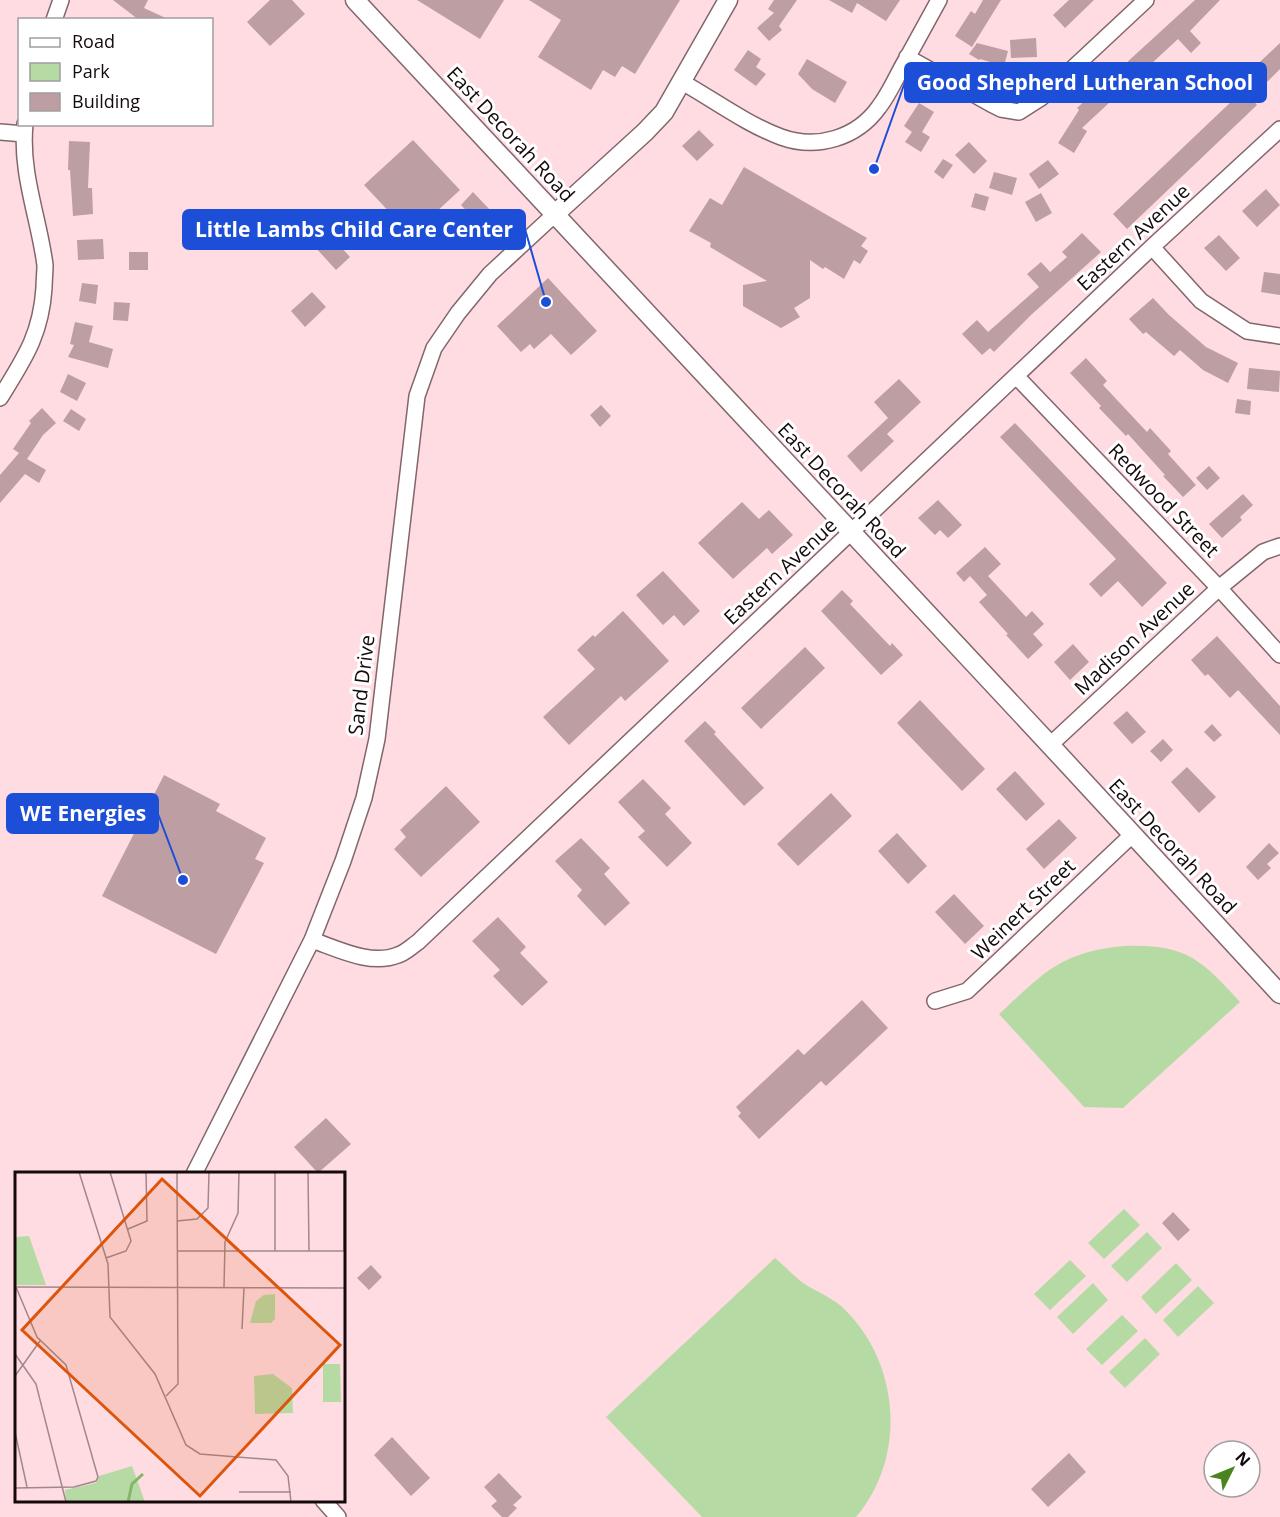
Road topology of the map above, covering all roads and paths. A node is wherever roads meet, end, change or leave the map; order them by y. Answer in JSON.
{"nodes":[{"id":1,"x":61,"y":0,"type":"edge"},
{"id":2,"x":355,"y":0,"type":"edge"},
{"id":3,"x":728,"y":0,"type":"edge"},
{"id":4,"x":939,"y":0,"type":"edge"},
{"id":5,"x":1146,"y":0,"type":"edge"},
{"id":6,"x":55,"y":18,"type":"edge"},
{"id":7,"x":907,"y":57,"type":"junction"},
{"id":8,"x":682,"y":82,"type":"junction"},
{"id":9,"x":25,"y":129,"type":"edge"},
{"id":10,"x":1280,"y":129,"type":"edge"},
{"id":11,"x":0,"y":132,"type":"edge"},
{"id":12,"x":555,"y":214,"type":"junction"},
{"id":13,"x":1152,"y":247,"type":"junction"},
{"id":14,"x":1280,"y":336,"type":"edge"},
{"id":15,"x":1016,"y":376,"type":"junction"},
{"id":16,"x":0,"y":398,"type":"edge"},
{"id":17,"x":851,"y":533,"type":"junction"},
{"id":18,"x":1280,"y":546,"type":"edge"},
{"id":19,"x":1219,"y":588,"type":"junction"},
{"id":20,"x":1280,"y":655,"type":"edge"},
{"id":21,"x":1050,"y":744,"type":"junction"},
{"id":22,"x":1132,"y":835,"type":"junction"},
{"id":23,"x":312,"y":940,"type":"junction"},
{"id":24,"x":1280,"y":994,"type":"edge"},
{"id":25,"x":935,"y":1000,"type":"dead end"},
{"id":26,"x":195,"y":1172,"type":"edge"},
{"id":27,"x":325,"y":1502,"type":"edge"},
{"id":28,"x":338,"y":1517,"type":"edge"}],
"edges":[{"from":1,"to":6,"type":"street"},
{"from":2,"to":12,"type":"street","name":"East Decorah Road"},
{"from":3,"to":8,"type":"street"},
{"from":4,"to":7,"type":"street"},
{"from":5,"to":7,"type":"street"},
{"from":7,"to":8,"type":"street"},
{"from":8,"to":12,"type":"street"},
{"from":9,"to":11,"type":"street"},
{"from":9,"to":16,"type":"street"},
{"from":10,"to":13,"type":"street","name":"Eastern Avenue"},
{"from":12,"to":17,"type":"street","name":"East Decorah Road"},
{"from":12,"to":23,"type":"street","name":"Sand Drive"},
{"from":13,"to":14,"type":"street"},
{"from":13,"to":15,"type":"street","name":"Eastern Avenue"},
{"from":15,"to":17,"type":"street","name":"Eastern Avenue"},
{"from":15,"to":19,"type":"street","name":"Redwood Street"},
{"from":17,"to":21,"type":"street","name":"East Decorah Road"},
{"from":17,"to":23,"type":"street","name":"Eastern Avenue"},
{"from":18,"to":19,"type":"street","name":"Madison Avenue"},
{"from":19,"to":20,"type":"street","name":"Redwood Street"},
{"from":19,"to":21,"type":"street","name":"Madison Avenue"},
{"from":21,"to":22,"type":"street","name":"East Decorah Road"},
{"from":22,"to":24,"type":"street","name":"East Decorah Road"},
{"from":22,"to":25,"type":"street","name":"Weinert Street"},
{"from":23,"to":26,"type":"street","name":"Sand Drive"},
{"from":27,"to":28,"type":"street"}]}
